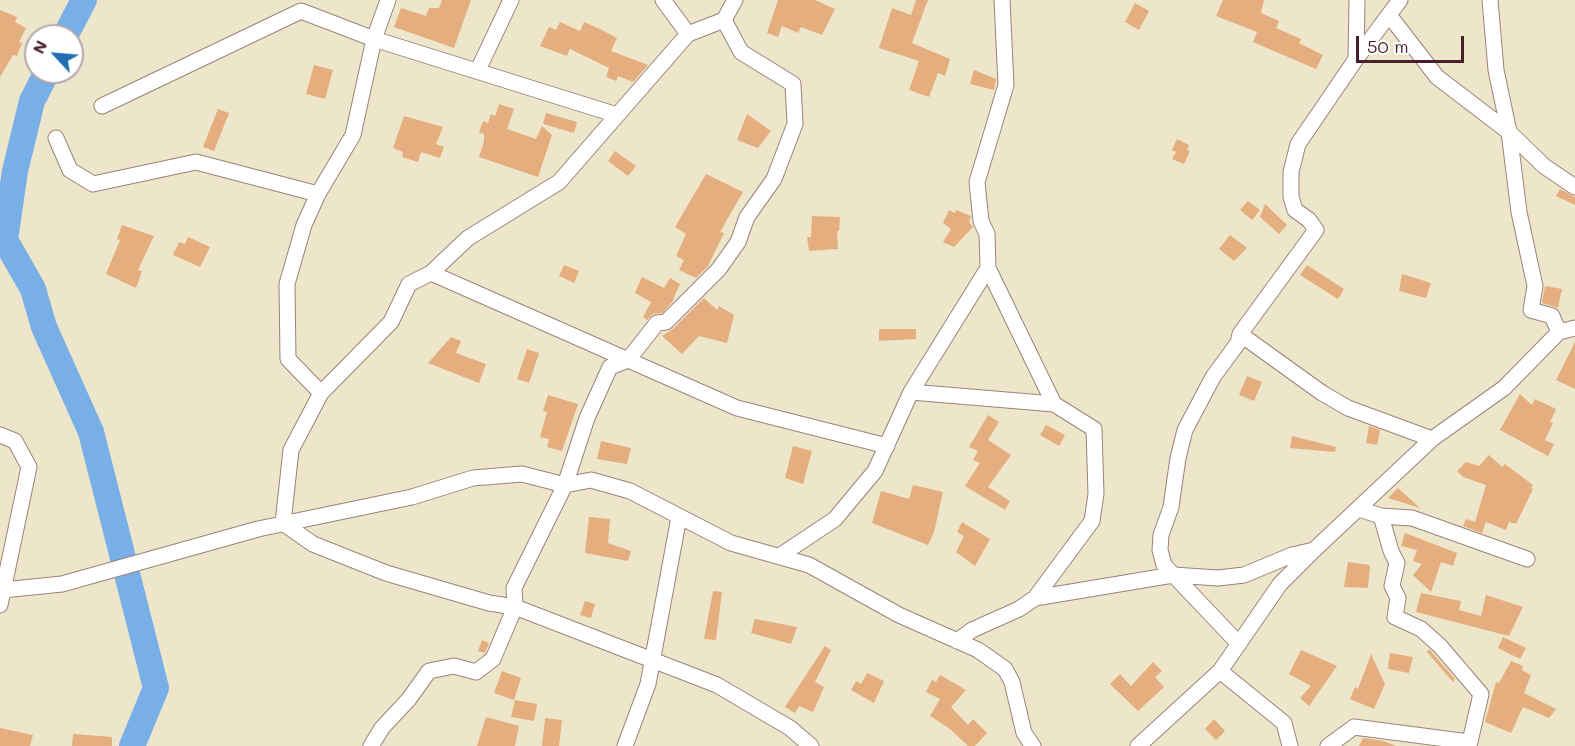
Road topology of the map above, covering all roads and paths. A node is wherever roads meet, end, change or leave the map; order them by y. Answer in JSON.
{"nodes":[{"id":1,"x":314,"y":0,"type":"edge"},
{"id":2,"x":388,"y":0,"type":"edge"},
{"id":3,"x":511,"y":0,"type":"edge"},
{"id":4,"x":663,"y":0,"type":"edge"},
{"id":5,"x":735,"y":0,"type":"edge"},
{"id":6,"x":1002,"y":0,"type":"edge"},
{"id":7,"x":1357,"y":0,"type":"edge"},
{"id":8,"x":1400,"y":0,"type":"edge"},
{"id":9,"x":1490,"y":0,"type":"edge"},
{"id":10,"x":301,"y":11,"type":"junction"},
{"id":11,"x":1389,"y":15,"type":"junction"},
{"id":12,"x":724,"y":20,"type":"junction"},
{"id":13,"x":688,"y":34,"type":"junction"},
{"id":14,"x":374,"y":39,"type":"junction"},
{"id":15,"x":1356,"y":59,"type":"junction"},
{"id":16,"x":478,"y":70,"type":"junction"},
{"id":17,"x":102,"y":106,"type":"dead end"},
{"id":18,"x":617,"y":115,"type":"junction"},
{"id":19,"x":1509,"y":132,"type":"junction"},
{"id":20,"x":56,"y":138,"type":"dead end"},
{"id":21,"x":1575,"y":187,"type":"edge"},
{"id":22,"x":318,"y":194,"type":"junction"},
{"id":23,"x":988,"y":268,"type":"junction"},
{"id":24,"x":431,"y":273,"type":"junction"},
{"id":25,"x":1575,"y":328,"type":"edge"},
{"id":26,"x":1559,"y":332,"type":"junction"},
{"id":27,"x":1240,"y":334,"type":"junction"},
{"id":28,"x":628,"y":360,"type":"junction"},
{"id":29,"x":911,"y":392,"type":"junction"},
{"id":30,"x":321,"y":393,"type":"junction"},
{"id":31,"x":1054,"y":404,"type":"junction"},
{"id":32,"x":0,"y":435,"type":"edge"},
{"id":33,"x":1432,"y":439,"type":"junction"},
{"id":34,"x":886,"y":446,"type":"junction"},
{"id":35,"x":565,"y":485,"type":"junction"},
{"id":36,"x":1359,"y":509,"type":"junction"},
{"id":37,"x":1381,"y":516,"type":"junction"},
{"id":38,"x":679,"y":517,"type":"junction"},
{"id":39,"x":283,"y":523,"type":"junction"},
{"id":40,"x":1314,"y":550,"type":"junction"},
{"id":41,"x":781,"y":555,"type":"junction"},
{"id":42,"x":1527,"y":559,"type":"dead end"},
{"id":43,"x":1173,"y":575,"type":"junction"},
{"id":44,"x":1,"y":598,"type":"edge"},
{"id":45,"x":1035,"y":598,"type":"junction"},
{"id":46,"x":514,"y":607,"type":"junction"},
{"id":47,"x":957,"y":641,"type":"junction"},
{"id":48,"x":1239,"y":644,"type":"junction"},
{"id":49,"x":652,"y":659,"type":"junction"},
{"id":50,"x":1220,"y":671,"type":"junction"},
{"id":51,"x":1469,"y":744,"type":"edge"},
{"id":52,"x":374,"y":745,"type":"edge"},
{"id":53,"x":625,"y":746,"type":"edge"},
{"id":54,"x":811,"y":746,"type":"edge"},
{"id":55,"x":1033,"y":746,"type":"edge"},
{"id":56,"x":1138,"y":746,"type":"edge"},
{"id":57,"x":1290,"y":746,"type":"edge"},
{"id":58,"x":1328,"y":746,"type":"edge"}],
"edges":[{"from":1,"to":10,"type":"street"},
{"from":2,"to":14,"type":"street"},
{"from":3,"to":16,"type":"street"},
{"from":4,"to":13,"type":"street"},
{"from":5,"to":12,"type":"street"},
{"from":6,"to":23,"type":"street"},
{"from":7,"to":15,"type":"street"},
{"from":8,"to":11,"type":"street"},
{"from":9,"to":19,"type":"street"},
{"from":10,"to":14,"type":"street"},
{"from":10,"to":17,"type":"street"},
{"from":11,"to":15,"type":"street"},
{"from":11,"to":19,"type":"street"},
{"from":12,"to":13,"type":"street"},
{"from":12,"to":28,"type":"street"},
{"from":13,"to":18,"type":"street"},
{"from":14,"to":16,"type":"street"},
{"from":14,"to":22,"type":"street"},
{"from":15,"to":27,"type":"street"},
{"from":16,"to":18,"type":"street"},
{"from":18,"to":24,"type":"street"},
{"from":19,"to":21,"type":"street"},
{"from":19,"to":26,"type":"street"},
{"from":20,"to":22,"type":"street"},
{"from":22,"to":30,"type":"street"},
{"from":23,"to":29,"type":"street"},
{"from":23,"to":31,"type":"street"},
{"from":24,"to":28,"type":"street"},
{"from":24,"to":30,"type":"street"},
{"from":25,"to":26,"type":"street"},
{"from":26,"to":33,"type":"street"},
{"from":27,"to":33,"type":"street"},
{"from":27,"to":43,"type":"street"},
{"from":28,"to":34,"type":"street"},
{"from":28,"to":35,"type":"street"},
{"from":29,"to":31,"type":"street"},
{"from":29,"to":34,"type":"street"},
{"from":30,"to":39,"type":"street"},
{"from":31,"to":45,"type":"street"},
{"from":32,"to":44,"type":"street"},
{"from":33,"to":36,"type":"street"},
{"from":34,"to":41,"type":"street"},
{"from":35,"to":38,"type":"street"},
{"from":35,"to":39,"type":"street"},
{"from":35,"to":46,"type":"street"},
{"from":36,"to":37,"type":"street"},
{"from":36,"to":40,"type":"street"},
{"from":37,"to":42,"type":"street"},
{"from":37,"to":51,"type":"street"},
{"from":38,"to":41,"type":"street"},
{"from":38,"to":49,"type":"street"},
{"from":39,"to":44,"type":"street"},
{"from":39,"to":46,"type":"street"},
{"from":40,"to":43,"type":"street"},
{"from":40,"to":48,"type":"street"},
{"from":41,"to":47,"type":"street"},
{"from":43,"to":45,"type":"street"},
{"from":43,"to":48,"type":"street"},
{"from":45,"to":47,"type":"street"},
{"from":46,"to":49,"type":"street"},
{"from":46,"to":52,"type":"street"},
{"from":47,"to":55,"type":"street"},
{"from":48,"to":50,"type":"street"},
{"from":49,"to":53,"type":"street"},
{"from":49,"to":54,"type":"street"},
{"from":50,"to":56,"type":"street"},
{"from":50,"to":57,"type":"street"},
{"from":51,"to":58,"type":"street"}]}
